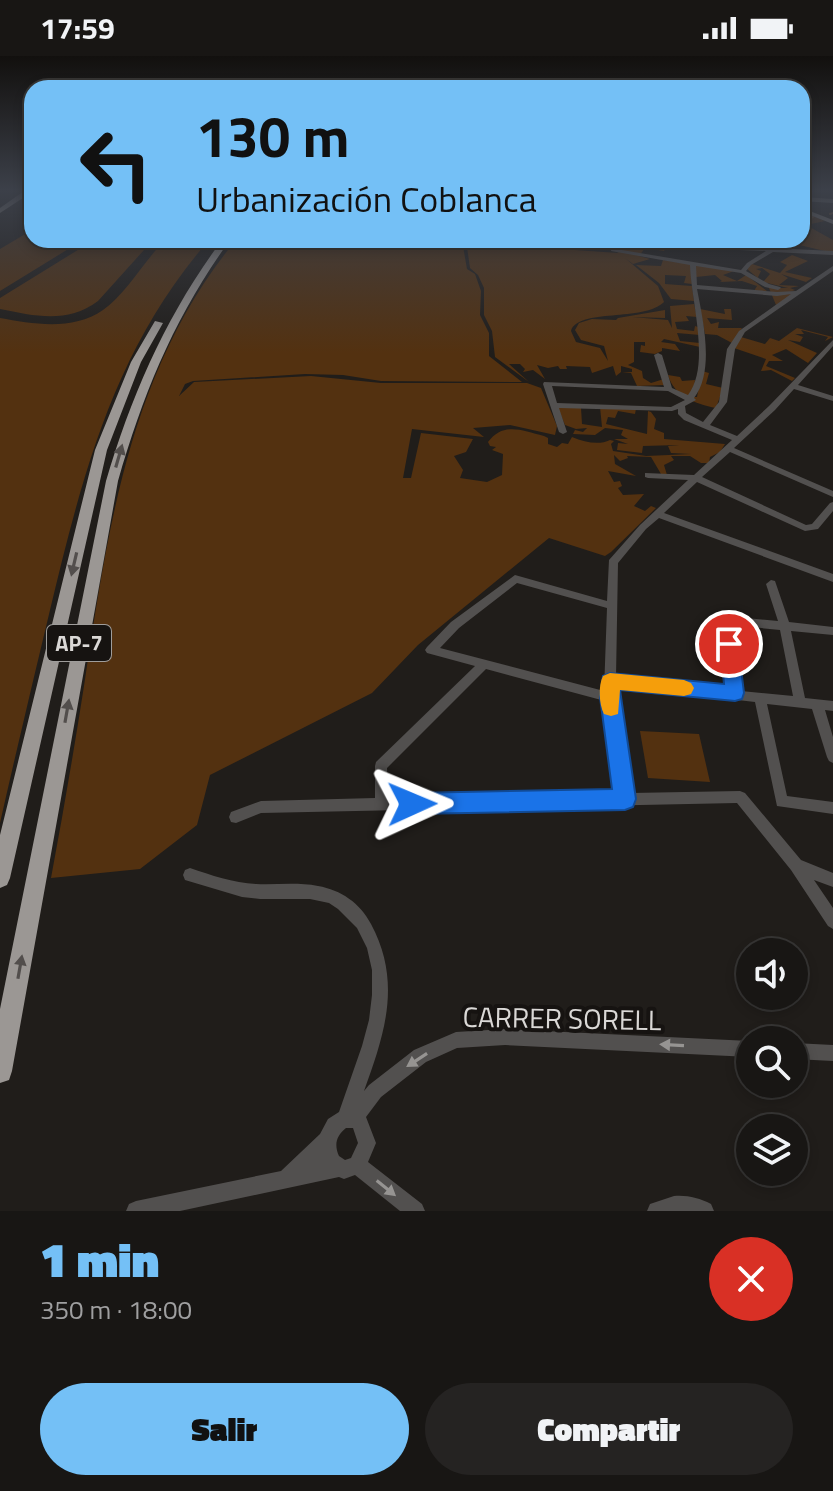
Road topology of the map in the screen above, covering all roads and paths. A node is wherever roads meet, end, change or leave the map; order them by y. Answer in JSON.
{"nodes":[{"id":1,"x":210,"y":248,"type":"edge"},
{"id":2,"x":220,"y":248,"type":"edge"},
{"id":3,"x":614,"y":248,"type":"edge"},
{"id":4,"x":722,"y":248,"type":"edge"},
{"id":5,"x":772,"y":251,"type":"junction"},
{"id":6,"x":833,"y":253,"type":"edge"},
{"id":7,"x":693,"y":264,"type":"junction"},
{"id":8,"x":833,"y":268,"type":"edge"},
{"id":9,"x":743,"y":272,"type":"junction"},
{"id":10,"x":694,"y":287,"type":"junction"},
{"id":11,"x":768,"y":290,"type":"junction"},
{"id":12,"x":801,"y":290,"type":"junction"},
{"id":13,"x":773,"y":309,"type":"junction"},
{"id":14,"x":833,"y":342,"type":"edge"},
{"id":15,"x":658,"y":355,"type":"dead end"},
{"id":16,"x":794,"y":386,"type":"junction"},
{"id":17,"x":669,"y":389,"type":"junction"},
{"id":18,"x":833,"y":399,"type":"edge"},
{"id":19,"x":692,"y":400,"type":"junction"},
{"id":20,"x":553,"y":405,"type":"junction"},
{"id":21,"x":682,"y":407,"type":"junction"},
{"id":22,"x":705,"y":425,"type":"junction"},
{"id":23,"x":563,"y":432,"type":"dead end"},
{"id":24,"x":737,"y":439,"type":"junction"},
{"id":25,"x":728,"y":448,"type":"junction"},
{"id":26,"x":648,"y":475,"type":"dead end"},
{"id":27,"x":697,"y":478,"type":"junction"},
{"id":28,"x":833,"y":494,"type":"edge"},
{"id":29,"x":833,"y":505,"type":"edge"},
{"id":30,"x":657,"y":514,"type":"junction"},
{"id":31,"x":833,"y":578,"type":"edge"},
{"id":32,"x":771,"y":584,"type":"dead end"},
{"id":33,"x":612,"y":606,"type":"junction"},
{"id":34,"x":785,"y":626,"type":"junction"},
{"id":35,"x":833,"y":631,"type":"edge"},
{"id":36,"x":484,"y":664,"type":"junction"},
{"id":37,"x":610,"y":681,"type":"junction"},
{"id":38,"x":735,"y":693,"type":"junction"},
{"id":39,"x":610,"y":697,"type":"junction"},
{"id":40,"x":760,"y":699,"type":"junction"},
{"id":41,"x":800,"y":703,"type":"junction"},
{"id":42,"x":817,"y":705,"type":"junction"},
{"id":43,"x":833,"y":706,"type":"edge"},
{"id":44,"x":833,"y":757,"type":"edge"},
{"id":45,"x":625,"y":799,"type":"junction"},
{"id":46,"x":382,"y":804,"type":"junction"},
{"id":47,"x":833,"y":808,"type":"edge"},
{"id":48,"x":236,"y":817,"type":"dead end"},
{"id":49,"x":796,"y":865,"type":"junction"},
{"id":50,"x":190,"y":875,"type":"dead end"},
{"id":51,"x":0,"y":878,"type":"edge"},
{"id":52,"x":833,"y":880,"type":"edge"},
{"id":53,"x":833,"y":921,"type":"edge"},
{"id":54,"x":736,"y":1048,"type":"edge"},
{"id":55,"x":808,"y":1052,"type":"edge"},
{"id":56,"x":833,"y":1053,"type":"edge"},
{"id":57,"x":0,"y":1071,"type":"edge"},
{"id":58,"x":350,"y":1118,"type":"junction"},
{"id":59,"x":327,"y":1140,"type":"junction"},
{"id":60,"x":348,"y":1166,"type":"junction"},
{"id":61,"x":284,"y":1180,"type":"junction"},
{"id":62,"x":136,"y":1211,"type":"edge"},
{"id":63,"x":415,"y":1211,"type":"edge"},
{"id":64,"x":657,"y":1211,"type":"edge"},
{"id":65,"x":704,"y":1211,"type":"edge"}],
"edges":[{"from":1,"to":51,"type":"highway","number":"AP-7","one_way":true},
{"from":57,"to":2,"type":"highway","number":"AP-7","one_way":true},
{"from":3,"to":7,"type":"street"},
{"from":4,"to":5,"type":"street"},
{"from":5,"to":6,"type":"street"},
{"from":5,"to":9,"type":"street"},
{"from":7,"to":9,"type":"street"},
{"from":7,"to":10,"type":"street"},
{"from":8,"to":12,"type":"street"},
{"from":9,"to":11,"type":"street"},
{"from":10,"to":11,"type":"street"},
{"from":10,"to":19,"type":"street"},
{"from":11,"to":12,"type":"street"},
{"from":11,"to":13,"type":"street"},
{"from":12,"to":13,"type":"street"},
{"from":13,"to":22,"type":"street"},
{"from":14,"to":16,"type":"street"},
{"from":15,"to":17,"type":"street"},
{"from":16,"to":18,"type":"street"},
{"from":16,"to":24,"type":"street"},
{"from":17,"to":19,"type":"street"},
{"from":17,"to":20,"type":"street"},
{"from":19,"to":21,"type":"street"},
{"from":20,"to":21,"type":"street"},
{"from":20,"to":23,"type":"street"},
{"from":21,"to":22,"type":"street"},
{"from":22,"to":24,"type":"street"},
{"from":24,"to":25,"type":"street"},
{"from":25,"to":27,"type":"street"},
{"from":25,"to":28,"type":"street"},
{"from":26,"to":27,"type":"street"},
{"from":27,"to":29,"type":"street"},
{"from":27,"to":30,"type":"street"},
{"from":30,"to":31,"type":"street"},
{"from":30,"to":33,"type":"street"},
{"from":32,"to":34,"type":"street"},
{"from":33,"to":36,"type":"street"},
{"from":33,"to":37,"type":"street"},
{"from":34,"to":35,"type":"street"},
{"from":34,"to":38,"type":"street"},
{"from":34,"to":41,"type":"street"},
{"from":36,"to":39,"type":"street"},
{"from":36,"to":46,"type":"street"},
{"from":37,"to":38,"type":"street"},
{"from":37,"to":39,"type":"street"},
{"from":38,"to":40,"type":"street"},
{"from":39,"to":45,"type":"street"},
{"from":40,"to":41,"type":"street"},
{"from":40,"to":47,"type":"street"},
{"from":41,"to":42,"type":"street"},
{"from":42,"to":43,"type":"street"},
{"from":42,"to":44,"type":"street"},
{"from":45,"to":46,"type":"street"},
{"from":45,"to":49,"type":"street"},
{"from":46,"to":48,"type":"street"},
{"from":49,"to":52,"type":"street"},
{"from":49,"to":53,"type":"street"},
{"from":50,"to":58,"type":"street"},
{"from":54,"to":58,"type":"street","name":"CARRER SORELL","one_way":true},
{"from":55,"to":56,"type":"street"},
{"from":58,"to":59,"type":"street"},
{"from":58,"to":60,"type":"street"},
{"from":59,"to":60,"type":"street"},
{"from":59,"to":61,"type":"street"},
{"from":60,"to":61,"type":"street"},
{"from":60,"to":63,"type":"street","one_way":true},
{"from":61,"to":62,"type":"street"},
{"from":64,"to":65,"type":"street"}]}
